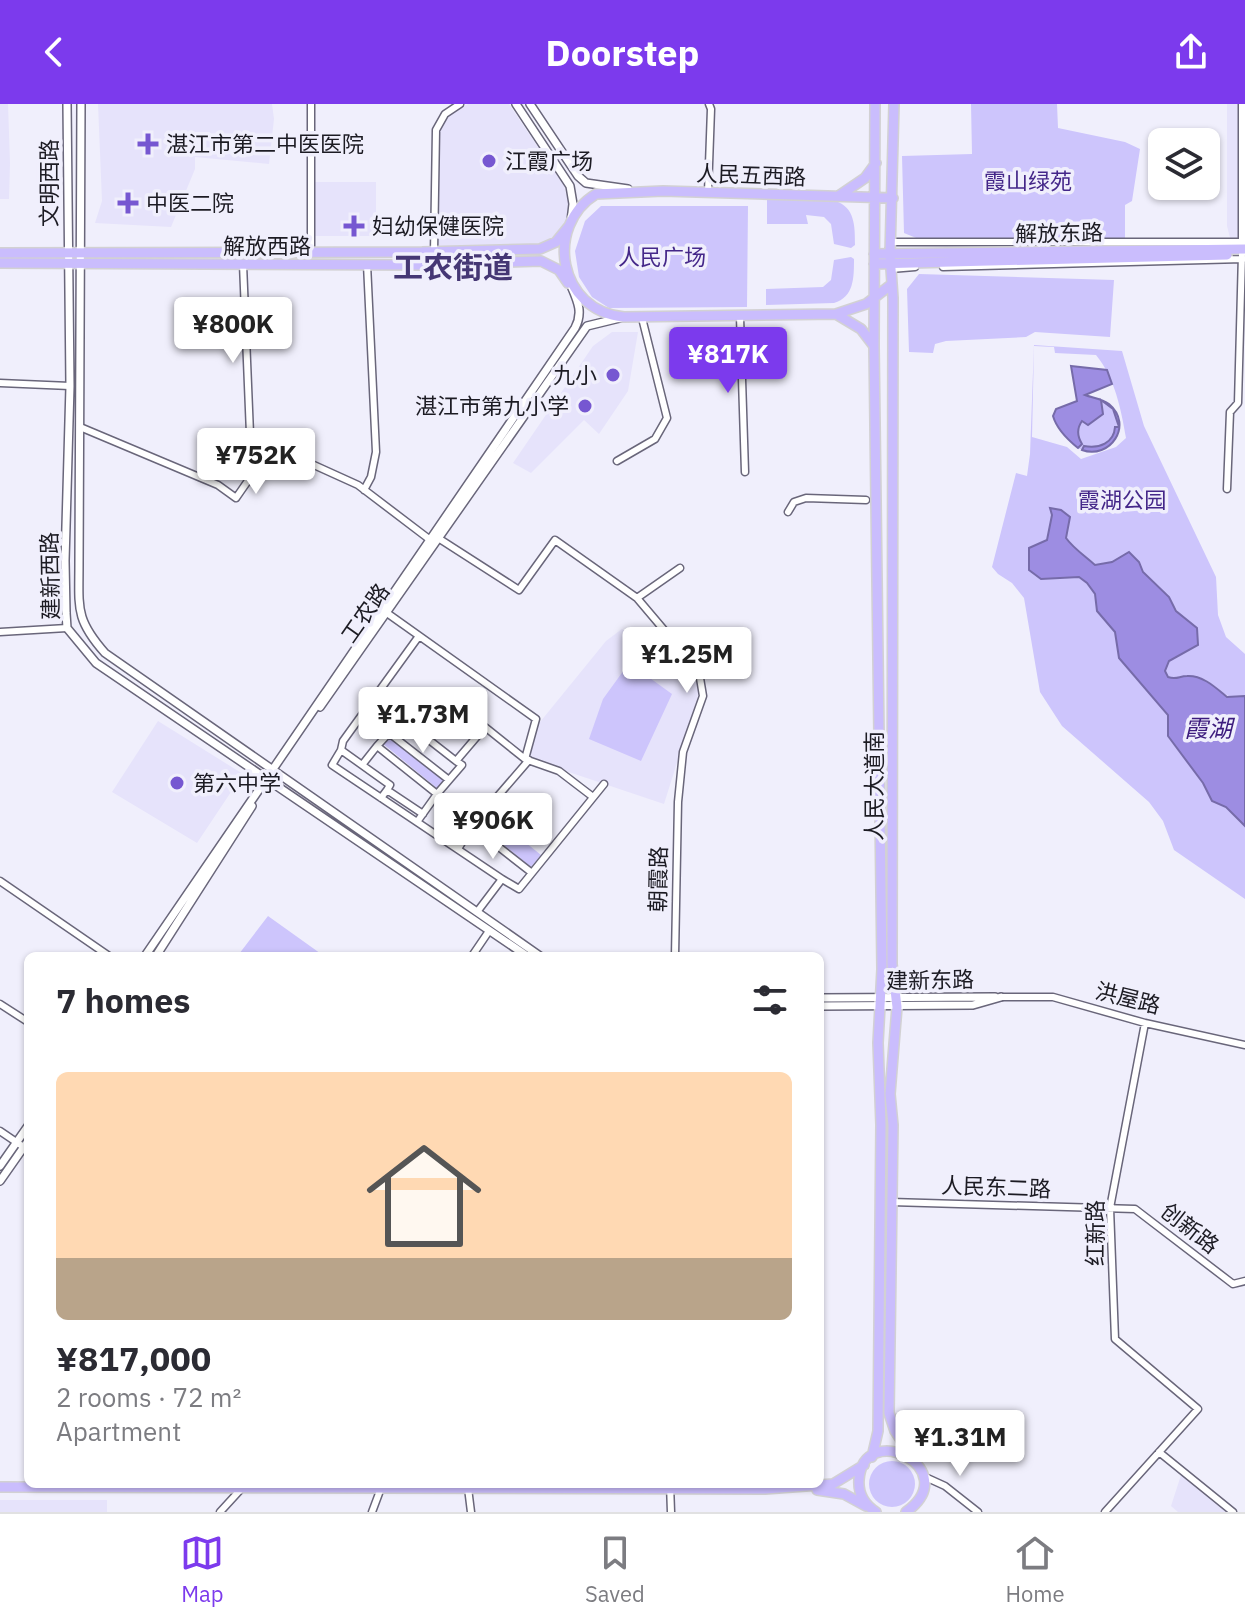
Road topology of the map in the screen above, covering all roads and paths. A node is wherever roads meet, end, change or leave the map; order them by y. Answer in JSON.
{"nodes":[{"id":1,"x":67,"y":104,"type":"edge"},
{"id":2,"x":81,"y":104,"type":"edge"},
{"id":3,"x":311,"y":104,"type":"edge"},
{"id":4,"x":460,"y":104,"type":"edge"},
{"id":5,"x":516,"y":104,"type":"edge"},
{"id":6,"x":530,"y":104,"type":"edge"},
{"id":7,"x":709,"y":104,"type":"edge"},
{"id":8,"x":875,"y":104,"type":"edge"},
{"id":9,"x":894,"y":104,"type":"edge"},
{"id":10,"x":1242,"y":104,"type":"edge"},
{"id":11,"x":876,"y":163,"type":"junction"},
{"id":12,"x":635,"y":190,"type":"joint"},
{"id":13,"x":663,"y":191,"type":"junction"},
{"id":14,"x":607,"y":192,"type":"joint"},
{"id":15,"x":708,"y":192,"type":"junction"},
{"id":16,"x":839,"y":196,"type":"junction"},
{"id":17,"x":875,"y":196,"type":"junction"},
{"id":18,"x":893,"y":198,"type":"junction"},
{"id":19,"x":571,"y":223,"type":"junction"},
{"id":20,"x":891,"y":242,"type":"junction"},
{"id":21,"x":1244,"y":250,"type":"edge"},
{"id":22,"x":311,"y":252,"type":"junction"},
{"id":23,"x":434,"y":252,"type":"junction"},
{"id":24,"x":0,"y":253,"type":"edge"},
{"id":25,"x":68,"y":258,"type":"junction"},
{"id":26,"x":81,"y":258,"type":"junction"},
{"id":27,"x":874,"y":259,"type":"junction"},
{"id":28,"x":890,"y":262,"type":"junction"},
{"id":29,"x":0,"y":263,"type":"edge"},
{"id":30,"x":243,"y":264,"type":"junction"},
{"id":31,"x":311,"y":264,"type":"junction"},
{"id":32,"x":367,"y":264,"type":"junction"},
{"id":33,"x":892,"y":284,"type":"junction"},
{"id":34,"x":572,"y":288,"type":"junction"},
{"id":35,"x":875,"y":299,"type":"junction"},
{"id":36,"x":836,"y":314,"type":"junction"},
{"id":37,"x":740,"y":317,"type":"junction"},
{"id":38,"x":633,"y":318,"type":"junction"},
{"id":39,"x":874,"y":346,"type":"junction"},
{"id":40,"x":0,"y":383,"type":"edge"},
{"id":41,"x":70,"y":386,"type":"junction"},
{"id":42,"x":1242,"y":403,"type":"edge"},
{"id":43,"x":80,"y":427,"type":"junction"},
{"id":44,"x":272,"y":446,"type":"junction"},
{"id":45,"x":617,"y":461,"type":"dead end"},
{"id":46,"x":745,"y":472,"type":"dead end"},
{"id":47,"x":1227,"y":489,"type":"dead end"},
{"id":48,"x":364,"y":490,"type":"junction"},
{"id":49,"x":866,"y":500,"type":"dead end"},
{"id":50,"x":788,"y":512,"type":"dead end"},
{"id":51,"x":434,"y":538,"type":"junction"},
{"id":52,"x":680,"y":568,"type":"dead end"},
{"id":53,"x":637,"y":598,"type":"junction"},
{"id":54,"x":387,"y":613,"type":"junction"},
{"id":55,"x":67,"y":628,"type":"junction"},
{"id":56,"x":0,"y":632,"type":"edge"},
{"id":57,"x":419,"y":636,"type":"junction"},
{"id":58,"x":389,"y":733,"type":"junction"},
{"id":59,"x":377,"y":746,"type":"junction"},
{"id":60,"x":341,"y":750,"type":"junction"},
{"id":61,"x":527,"y":760,"type":"junction"},
{"id":62,"x":456,"y":761,"type":"junction"},
{"id":63,"x":362,"y":765,"type":"junction"},
{"id":64,"x":273,"y":776,"type":"junction"},
{"id":65,"x":449,"y":780,"type":"junction"},
{"id":66,"x":604,"y":784,"type":"dead end"},
{"id":67,"x":387,"y":790,"type":"junction"},
{"id":68,"x":437,"y":794,"type":"junction"},
{"id":69,"x":593,"y":797,"type":"junction"},
{"id":70,"x":381,"y":798,"type":"junction"},
{"id":71,"x":423,"y":814,"type":"junction"},
{"id":72,"x":417,"y":822,"type":"junction"},
{"id":73,"x":472,"y":826,"type":"junction"},
{"id":74,"x":458,"y":849,"type":"junction"},
{"id":75,"x":532,"y":873,"type":"junction"},
{"id":76,"x":502,"y":879,"type":"junction"},
{"id":77,"x":0,"y":881,"type":"edge"},
{"id":78,"x":477,"y":912,"type":"junction"},
{"id":79,"x":489,"y":931,"type":"junction"},
{"id":80,"x":103,"y":952,"type":"edge"},
{"id":81,"x":148,"y":952,"type":"edge"},
{"id":82,"x":159,"y":952,"type":"edge"},
{"id":83,"x":475,"y":952,"type":"edge"},
{"id":84,"x":521,"y":952,"type":"edge"},
{"id":85,"x":534,"y":952,"type":"edge"},
{"id":86,"x":675,"y":952,"type":"edge"},
{"id":87,"x":1001,"y":997,"type":"joint"},
{"id":88,"x":824,"y":998,"type":"edge"},
{"id":89,"x":896,"y":1002,"type":"junction"},
{"id":90,"x":879,"y":1003,"type":"junction"},
{"id":91,"x":0,"y":1004,"type":"edge"},
{"id":92,"x":824,"y":1006,"type":"edge"},
{"id":93,"x":24,"y":1019,"type":"edge"},
{"id":94,"x":1145,"y":1023,"type":"junction"},
{"id":95,"x":1245,"y":1045,"type":"edge"},
{"id":96,"x":0,"y":1131,"type":"edge"},
{"id":97,"x":24,"y":1145,"type":"edge"},
{"id":98,"x":0,"y":1166,"type":"edge"},
{"id":99,"x":0,"y":1181,"type":"edge"},
{"id":100,"x":892,"y":1202,"type":"junction"},
{"id":101,"x":880,"y":1203,"type":"junction"},
{"id":102,"x":1110,"y":1208,"type":"junction"},
{"id":103,"x":1245,"y":1281,"type":"edge"},
{"id":104,"x":1159,"y":1452,"type":"junction"},
{"id":105,"x":872,"y":1457,"type":"junction"},
{"id":106,"x":914,"y":1460,"type":"junction"},
{"id":107,"x":864,"y":1465,"type":"junction"},
{"id":108,"x":923,"y":1476,"type":"junction"},
{"id":109,"x":824,"y":1485,"type":"edge"},
{"id":110,"x":0,"y":1487,"type":"edge"},
{"id":111,"x":24,"y":1487,"type":"edge"},
{"id":112,"x":246,"y":1488,"type":"edge"},
{"id":113,"x":381,"y":1488,"type":"edge"},
{"id":114,"x":468,"y":1488,"type":"edge"},
{"id":115,"x":669,"y":1488,"type":"edge"},
{"id":116,"x":782,"y":1488,"type":"edge"},
{"id":117,"x":769,"y":1489,"type":"junction"},
{"id":118,"x":873,"y":1510,"type":"edge"},
{"id":119,"x":220,"y":1512,"type":"edge"},
{"id":120,"x":372,"y":1512,"type":"edge"},
{"id":121,"x":471,"y":1512,"type":"edge"},
{"id":122,"x":669,"y":1512,"type":"edge"},
{"id":123,"x":906,"y":1512,"type":"edge"},
{"id":124,"x":978,"y":1512,"type":"edge"},
{"id":125,"x":1105,"y":1512,"type":"edge"},
{"id":126,"x":1233,"y":1512,"type":"edge"}],
"edges":[{"from":1,"to":25,"type":"street","name":"文明西路"},
{"from":2,"to":26,"type":"street","name":"文明西路"},
{"from":3,"to":22,"type":"street"},
{"from":4,"to":23,"type":"street"},
{"from":5,"to":19,"type":"street"},
{"from":6,"to":12,"type":"street"},
{"from":7,"to":15,"type":"street"},
{"from":8,"to":11,"type":"main road","name":"人民大道南"},
{"from":9,"to":18,"type":"main road","name":"人民大道南"},
{"from":10,"to":21,"type":"street"},
{"from":11,"to":16,"type":"main road"},
{"from":11,"to":17,"type":"main road","name":"人民大道南"},
{"from":12,"to":13,"type":"street"},
{"from":13,"to":14,"type":"main road","name":"人民五西路"},
{"from":13,"to":15,"type":"main road","name":"人民五西路"},
{"from":14,"to":19,"type":"main road","name":"解放西路"},
{"from":15,"to":16,"type":"main road","name":"人民五西路"},
{"from":16,"to":17,"type":"main road","name":"人民五西路"},
{"from":17,"to":18,"type":"main road","name":"人民五西路"},
{"from":17,"to":27,"type":"main road","name":"人民大道南"},
{"from":18,"to":20,"type":"main road","name":"人民大道南"},
{"from":19,"to":23,"type":"main road","name":"解放西路"},
{"from":19,"to":34,"type":"main road"},
{"from":20,"to":21,"type":"street"},
{"from":20,"to":28,"type":"main road","name":"人民大道南"},
{"from":21,"to":28,"type":"main road","name":"解放东路"},
{"from":21,"to":28,"type":"street"},
{"from":21,"to":42,"type":"street"},
{"from":22,"to":23,"type":"main road","name":"解放西路"},
{"from":22,"to":26,"type":"main road","name":"解放西路"},
{"from":22,"to":31,"type":"street"},
{"from":24,"to":25,"type":"main road","name":"解放西路"},
{"from":25,"to":26,"type":"main road","name":"解放西路"},
{"from":25,"to":29,"type":"main road","name":"解放西路"},
{"from":25,"to":41,"type":"street","name":"建新西路"},
{"from":26,"to":30,"type":"main road","name":"解放西路"},
{"from":26,"to":43,"type":"street","name":"建新西路"},
{"from":27,"to":28,"type":"main road","name":"解放东路"},
{"from":27,"to":35,"type":"main road","name":"人民大道南"},
{"from":28,"to":33,"type":"main road","name":"人民大道南"},
{"from":30,"to":31,"type":"main road","name":"解放西路"},
{"from":30,"to":44,"type":"street"},
{"from":31,"to":32,"type":"main road","name":"解放西路"},
{"from":32,"to":34,"type":"main road","name":"解放西路"},
{"from":32,"to":48,"type":"street"},
{"from":33,"to":35,"type":"main road"},
{"from":33,"to":89,"type":"main road","name":"人民大道南"},
{"from":34,"to":38,"type":"main road","name":"解放西路"},
{"from":34,"to":51,"type":"street","name":"工农路"},
{"from":35,"to":36,"type":"main road"},
{"from":35,"to":39,"type":"main road","name":"人民大道南"},
{"from":36,"to":37,"type":"main road"},
{"from":36,"to":39,"type":"main road"},
{"from":37,"to":38,"type":"main road"},
{"from":37,"to":46,"type":"street"},
{"from":38,"to":45,"type":"street"},
{"from":38,"to":51,"type":"street","name":"工农路"},
{"from":39,"to":90,"type":"main road","name":"人民大道南"},
{"from":40,"to":41,"type":"street"},
{"from":41,"to":55,"type":"street","name":"建新西路"},
{"from":42,"to":47,"type":"street"},
{"from":43,"to":44,"type":"street"},
{"from":43,"to":64,"type":"street","name":"建新西路"},
{"from":44,"to":48,"type":"street"},
{"from":48,"to":51,"type":"street"},
{"from":49,"to":50,"type":"street"},
{"from":51,"to":53,"type":"street","name":"朝霞路"},
{"from":51,"to":54,"type":"street","name":"工农路"},
{"from":51,"to":64,"type":"street","name":"工农路"},
{"from":52,"to":53,"type":"street"},
{"from":53,"to":86,"type":"street","name":"朝霞路"},
{"from":54,"to":57,"type":"street"},
{"from":54,"to":64,"type":"street","name":"工农路"},
{"from":55,"to":56,"type":"street"},
{"from":55,"to":64,"type":"street","name":"建新西路"},
{"from":57,"to":60,"type":"street"},
{"from":57,"to":61,"type":"street"},
{"from":58,"to":59,"type":"street"},
{"from":58,"to":62,"type":"street"},
{"from":58,"to":65,"type":"street"},
{"from":59,"to":63,"type":"street"},
{"from":59,"to":68,"type":"street"},
{"from":60,"to":63,"type":"street"},
{"from":60,"to":70,"type":"street"},
{"from":61,"to":62,"type":"street"},
{"from":61,"to":69,"type":"street"},
{"from":61,"to":73,"type":"street"},
{"from":62,"to":65,"type":"street"},
{"from":63,"to":67,"type":"street"},
{"from":64,"to":78,"type":"street"},
{"from":64,"to":79,"type":"street"},
{"from":64,"to":81,"type":"street","name":"工农路"},
{"from":64,"to":82,"type":"street","name":"工农路"},
{"from":65,"to":68,"type":"street"},
{"from":66,"to":69,"type":"street"},
{"from":67,"to":70,"type":"street"},
{"from":67,"to":71,"type":"street"},
{"from":68,"to":71,"type":"street"},
{"from":68,"to":73,"type":"street"},
{"from":69,"to":75,"type":"street"},
{"from":70,"to":72,"type":"street"},
{"from":71,"to":72,"type":"street"},
{"from":72,"to":74,"type":"street"},
{"from":73,"to":74,"type":"street"},
{"from":73,"to":75,"type":"street"},
{"from":74,"to":76,"type":"street"},
{"from":75,"to":76,"type":"street"},
{"from":76,"to":78,"type":"street"},
{"from":77,"to":80,"type":"street"},
{"from":78,"to":85,"type":"street"},
{"from":79,"to":83,"type":"street"},
{"from":79,"to":84,"type":"street"},
{"from":87,"to":89,"type":"street","name":"建新东路"},
{"from":87,"to":94,"type":"street","name":"洪屋路"},
{"from":88,"to":90,"type":"street","name":"建新东路"},
{"from":89,"to":90,"type":"street","name":"建新东路"},
{"from":89,"to":100,"type":"main road","name":"人民大道南"},
{"from":90,"to":92,"type":"street","name":"建新东路"},
{"from":90,"to":101,"type":"main road","name":"人民大道南"},
{"from":91,"to":93,"type":"street"},
{"from":94,"to":95,"type":"street","name":"洪屋路"},
{"from":94,"to":102,"type":"street","name":"红新路"},
{"from":96,"to":97,"type":"street"},
{"from":97,"to":98,"type":"street"},
{"from":97,"to":99,"type":"street"},
{"from":100,"to":101,"type":"street","name":"人民东二路"},
{"from":100,"to":102,"type":"street","name":"人民东二路"},
{"from":100,"to":106,"type":"main road","name":"人民大道南"},
{"from":101,"to":105,"type":"main road","name":"人民大道南"},
{"from":102,"to":103,"type":"street","name":"创新路"},
{"from":102,"to":104,"type":"street","name":"红新路"},
{"from":104,"to":125,"type":"street"},
{"from":104,"to":126,"type":"street"},
{"from":105,"to":106,"type":"main road"},
{"from":105,"to":107,"type":"main road"},
{"from":106,"to":108,"type":"main road","name":"人民大道南"},
{"from":107,"to":109,"type":"main road"},
{"from":107,"to":118,"type":"main road"},
{"from":108,"to":123,"type":"main road"},
{"from":108,"to":124,"type":"street"},
{"from":110,"to":111,"type":"main road"},
{"from":112,"to":119,"type":"street"},
{"from":113,"to":120,"type":"street"},
{"from":114,"to":121,"type":"street"},
{"from":115,"to":117,"type":"main road"},
{"from":115,"to":122,"type":"street"},
{"from":116,"to":117,"type":"main road"},
{"from":117,"to":118,"type":"main road"}]}
